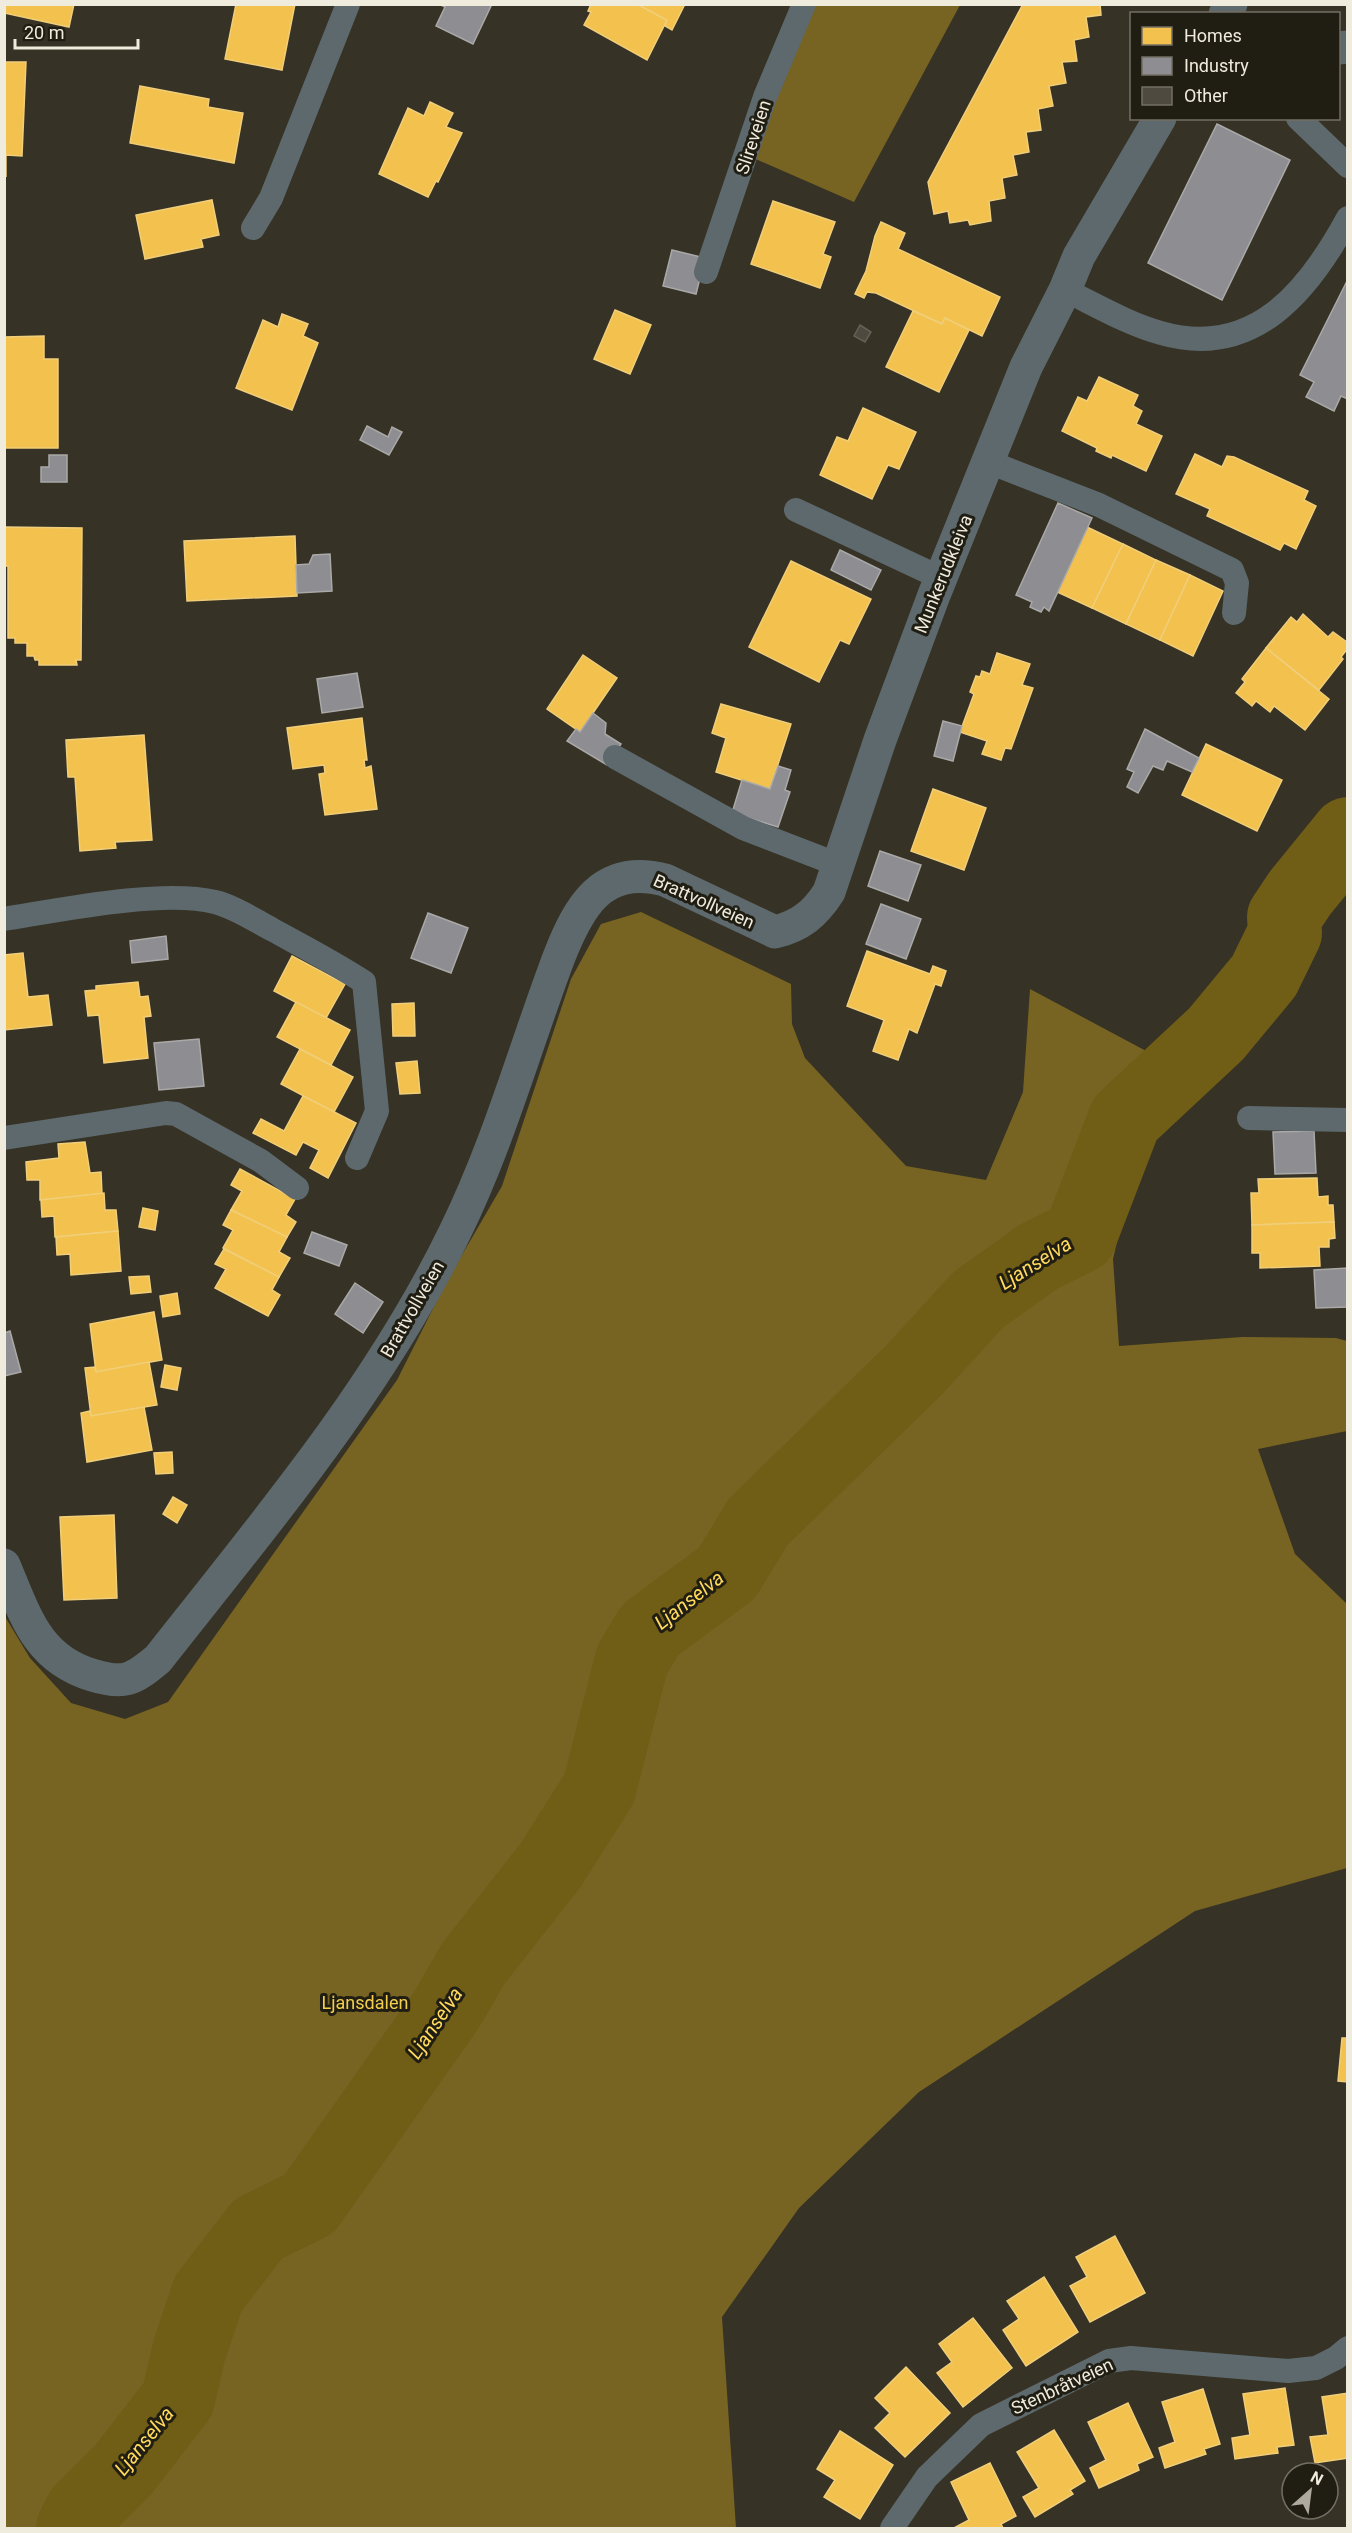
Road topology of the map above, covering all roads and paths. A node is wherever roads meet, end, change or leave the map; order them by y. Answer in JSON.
{"nodes":[{"id":1,"x":348,"y":4,"type":"edge"},
{"id":2,"x":804,"y":4,"type":"edge"},
{"id":3,"x":1159,"y":120,"type":"edge"},
{"id":4,"x":1300,"y":120,"type":"edge"},
{"id":5,"x":1347,"y":166,"type":"edge"},
{"id":6,"x":1347,"y":218,"type":"edge"},
{"id":7,"x":253,"y":228,"type":"dead end"},
{"id":8,"x":706,"y":272,"type":"dead end"},
{"id":9,"x":1065,"y":290,"type":"junction"},
{"id":10,"x":989,"y":462,"type":"junction"},
{"id":11,"x":796,"y":510,"type":"dead end"},
{"id":12,"x":940,"y":578,"type":"junction"},
{"id":13,"x":1234,"y":612,"type":"dead end"},
{"id":14,"x":615,"y":757,"type":"dead end"},
{"id":15,"x":839,"y":865,"type":"junction"},
{"id":16,"x":4,"y":919,"type":"edge"},
{"id":17,"x":775,"y":932,"type":"joint"},
{"id":18,"x":1249,"y":1118,"type":"dead end"},
{"id":19,"x":1347,"y":1120,"type":"edge"},
{"id":20,"x":4,"y":1138,"type":"edge"},
{"id":21,"x":357,"y":1158,"type":"dead end"},
{"id":22,"x":297,"y":1188,"type":"dead end"},
{"id":23,"x":4,"y":1565,"type":"edge"},
{"id":24,"x":1347,"y":2348,"type":"edge"},
{"id":25,"x":892,"y":2529,"type":"edge"}],
"edges":[{"from":1,"to":7,"type":"lane"},
{"from":2,"to":8,"type":"lane","name":"Slireveien"},
{"from":3,"to":9,"type":"street","name":"Munkerudkleiva"},
{"from":4,"to":5,"type":"lane"},
{"from":6,"to":9,"type":"lane"},
{"from":9,"to":10,"type":"street","name":"Munkerudkleiva"},
{"from":10,"to":12,"type":"street","name":"Munkerudkleiva"},
{"from":10,"to":13,"type":"lane"},
{"from":11,"to":12,"type":"lane"},
{"from":12,"to":15,"type":"street","name":"Munkerudkleiva"},
{"from":14,"to":15,"type":"lane"},
{"from":15,"to":17,"type":"street","name":"Munkerudkleiva"},
{"from":16,"to":21,"type":"lane"},
{"from":17,"to":23,"type":"street","name":"Brattvollveien"},
{"from":18,"to":19,"type":"lane"},
{"from":20,"to":22,"type":"lane"},
{"from":24,"to":25,"type":"lane","name":"Stenbråtveien"}]}
